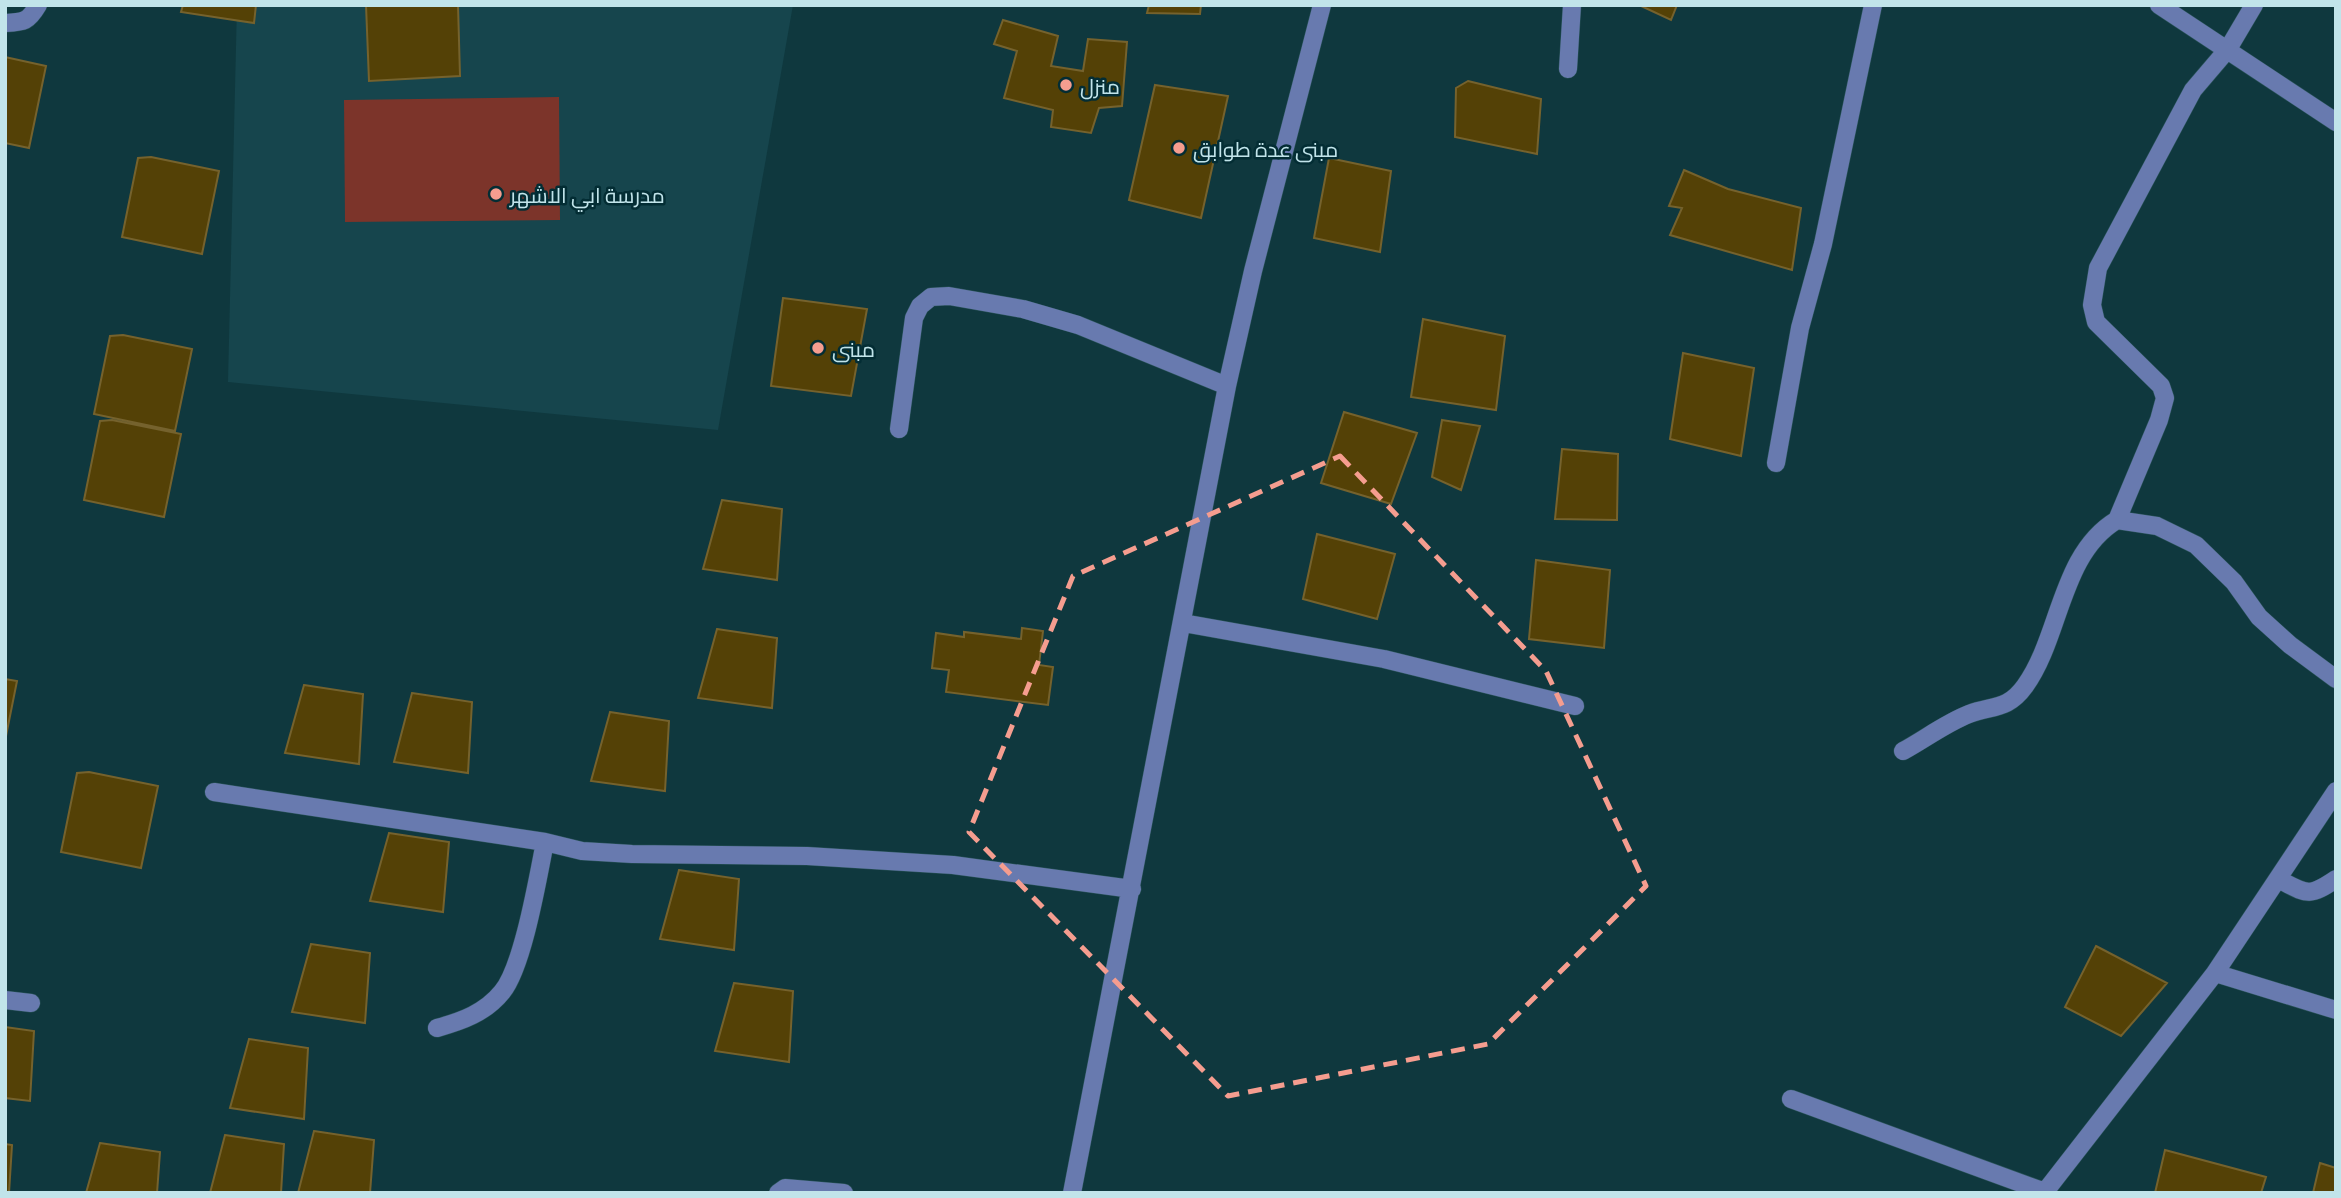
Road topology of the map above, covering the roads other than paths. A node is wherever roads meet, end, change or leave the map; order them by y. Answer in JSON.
{"nodes":[{"id":1,"x":38,"y":5,"type":"edge"},
{"id":2,"x":1322,"y":5,"type":"edge"},
{"id":3,"x":1572,"y":5,"type":"edge"},
{"id":4,"x":1873,"y":5,"type":"edge"},
{"id":5,"x":2158,"y":5,"type":"edge"},
{"id":6,"x":2254,"y":5,"type":"edge"},
{"id":7,"x":5,"y":23,"type":"edge"},
{"id":8,"x":2228,"y":49,"type":"junction"},
{"id":9,"x":1567,"y":69,"type":"dead end"},
{"id":10,"x":2336,"y":122,"type":"edge"},
{"id":11,"x":1227,"y":386,"type":"junction"},
{"id":12,"x":899,"y":429,"type":"dead end"},
{"id":13,"x":1776,"y":463,"type":"dead end"},
{"id":14,"x":2117,"y":520,"type":"junction"},
{"id":15,"x":1183,"y":623,"type":"junction"},
{"id":16,"x":2336,"y":679,"type":"edge"},
{"id":17,"x":1575,"y":706,"type":"dead end"},
{"id":18,"x":1903,"y":751,"type":"dead end"},
{"id":19,"x":2336,"y":791,"type":"edge"},
{"id":20,"x":214,"y":792,"type":"dead end"},
{"id":21,"x":545,"y":842,"type":"junction"},
{"id":22,"x":2278,"y":879,"type":"junction"},
{"id":23,"x":2336,"y":879,"type":"edge"},
{"id":24,"x":1132,"y":889,"type":"junction"},
{"id":25,"x":2215,"y":973,"type":"junction"},
{"id":26,"x":5,"y":1000,"type":"edge"},
{"id":27,"x":31,"y":1003,"type":"dead end"},
{"id":28,"x":2336,"y":1010,"type":"edge"},
{"id":29,"x":437,"y":1028,"type":"dead end"},
{"id":30,"x":1791,"y":1099,"type":"dead end"},
{"id":31,"x":778,"y":1193,"type":"edge"},
{"id":32,"x":844,"y":1193,"type":"edge"},
{"id":33,"x":1072,"y":1193,"type":"edge"},
{"id":34,"x":2044,"y":1193,"type":"edge"}],
"edges":[{"from":1,"to":7,"type":"street"},
{"from":2,"to":11,"type":"street"},
{"from":3,"to":9,"type":"street"},
{"from":4,"to":13,"type":"street"},
{"from":5,"to":8,"type":"street"},
{"from":6,"to":8,"type":"street"},
{"from":8,"to":10,"type":"street"},
{"from":8,"to":14,"type":"street"},
{"from":11,"to":12,"type":"street"},
{"from":11,"to":15,"type":"street"},
{"from":14,"to":16,"type":"street"},
{"from":14,"to":18,"type":"street"},
{"from":15,"to":17,"type":"street"},
{"from":15,"to":24,"type":"street"},
{"from":19,"to":22,"type":"street"},
{"from":20,"to":21,"type":"street"},
{"from":21,"to":24,"type":"street"},
{"from":21,"to":29,"type":"street"},
{"from":22,"to":23,"type":"street"},
{"from":22,"to":25,"type":"street"},
{"from":24,"to":33,"type":"street"},
{"from":25,"to":28,"type":"street"},
{"from":25,"to":34,"type":"street"},
{"from":26,"to":27,"type":"street"},
{"from":30,"to":34,"type":"street"},
{"from":31,"to":32,"type":"street"}]}
